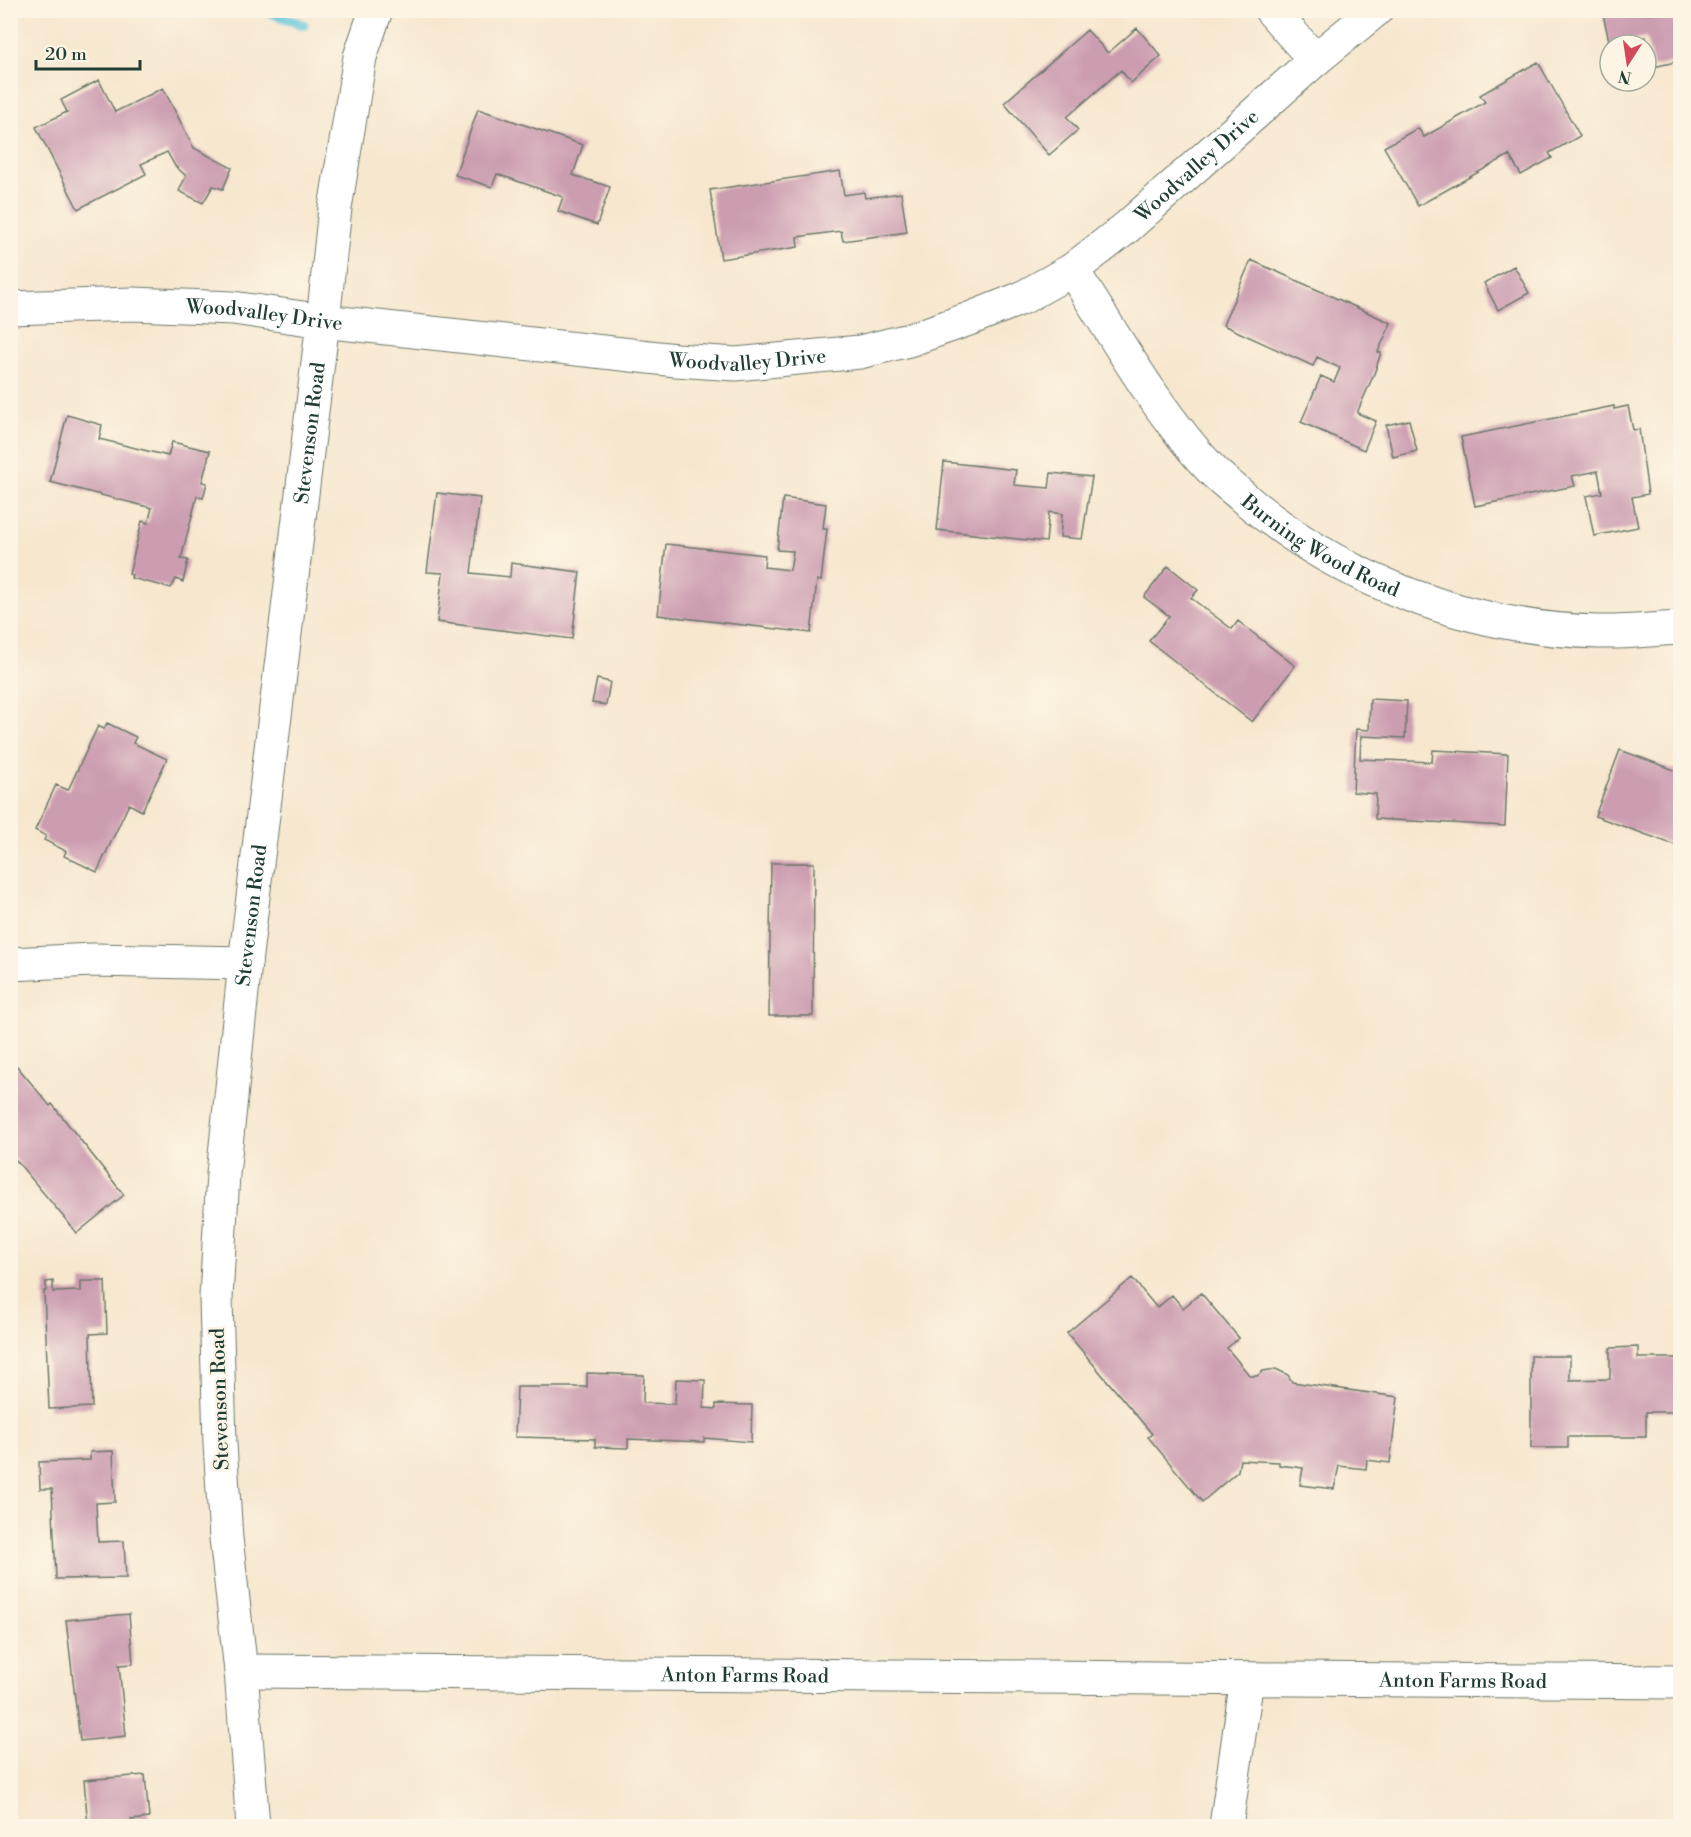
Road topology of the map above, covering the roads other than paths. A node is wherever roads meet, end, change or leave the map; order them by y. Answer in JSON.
{"nodes":[{"id":1,"x":376,"y":10,"type":"edge"},
{"id":2,"x":1271,"y":10,"type":"edge"},
{"id":3,"x":1376,"y":10,"type":"edge"},
{"id":4,"x":1315,"y":60,"type":"junction"},
{"id":5,"x":1072,"y":270,"type":"junction"},
{"id":6,"x":10,"y":308,"type":"edge"},
{"id":7,"x":324,"y":321,"type":"junction"},
{"id":8,"x":1680,"y":628,"type":"edge"},
{"id":9,"x":245,"y":963,"type":"junction"},
{"id":10,"x":10,"y":964,"type":"edge"},
{"id":11,"x":241,"y":1671,"type":"junction"},
{"id":12,"x":1247,"y":1679,"type":"junction"},
{"id":13,"x":1680,"y":1682,"type":"edge"},
{"id":14,"x":253,"y":1827,"type":"edge"},
{"id":15,"x":1226,"y":1827,"type":"edge"}],
"edges":[{"from":1,"to":7,"type":"street","name":"Stevenson Road"},
{"from":2,"to":4,"type":"street"},
{"from":3,"to":4,"type":"street","name":"Woodvalley Drive"},
{"from":4,"to":5,"type":"street","name":"Woodvalley Drive"},
{"from":5,"to":7,"type":"street","name":"Woodvalley Drive"},
{"from":5,"to":8,"type":"street","name":"Burning Wood Road"},
{"from":6,"to":7,"type":"street","name":"Woodvalley Drive"},
{"from":7,"to":9,"type":"street","name":"Stevenson Road"},
{"from":9,"to":10,"type":"street"},
{"from":9,"to":11,"type":"street","name":"Stevenson Road"},
{"from":11,"to":12,"type":"street","name":"Anton Farms Road"},
{"from":11,"to":14,"type":"street","name":"Stevenson Road"},
{"from":12,"to":13,"type":"street","name":"Anton Farms Road"},
{"from":12,"to":15,"type":"street"}]}
